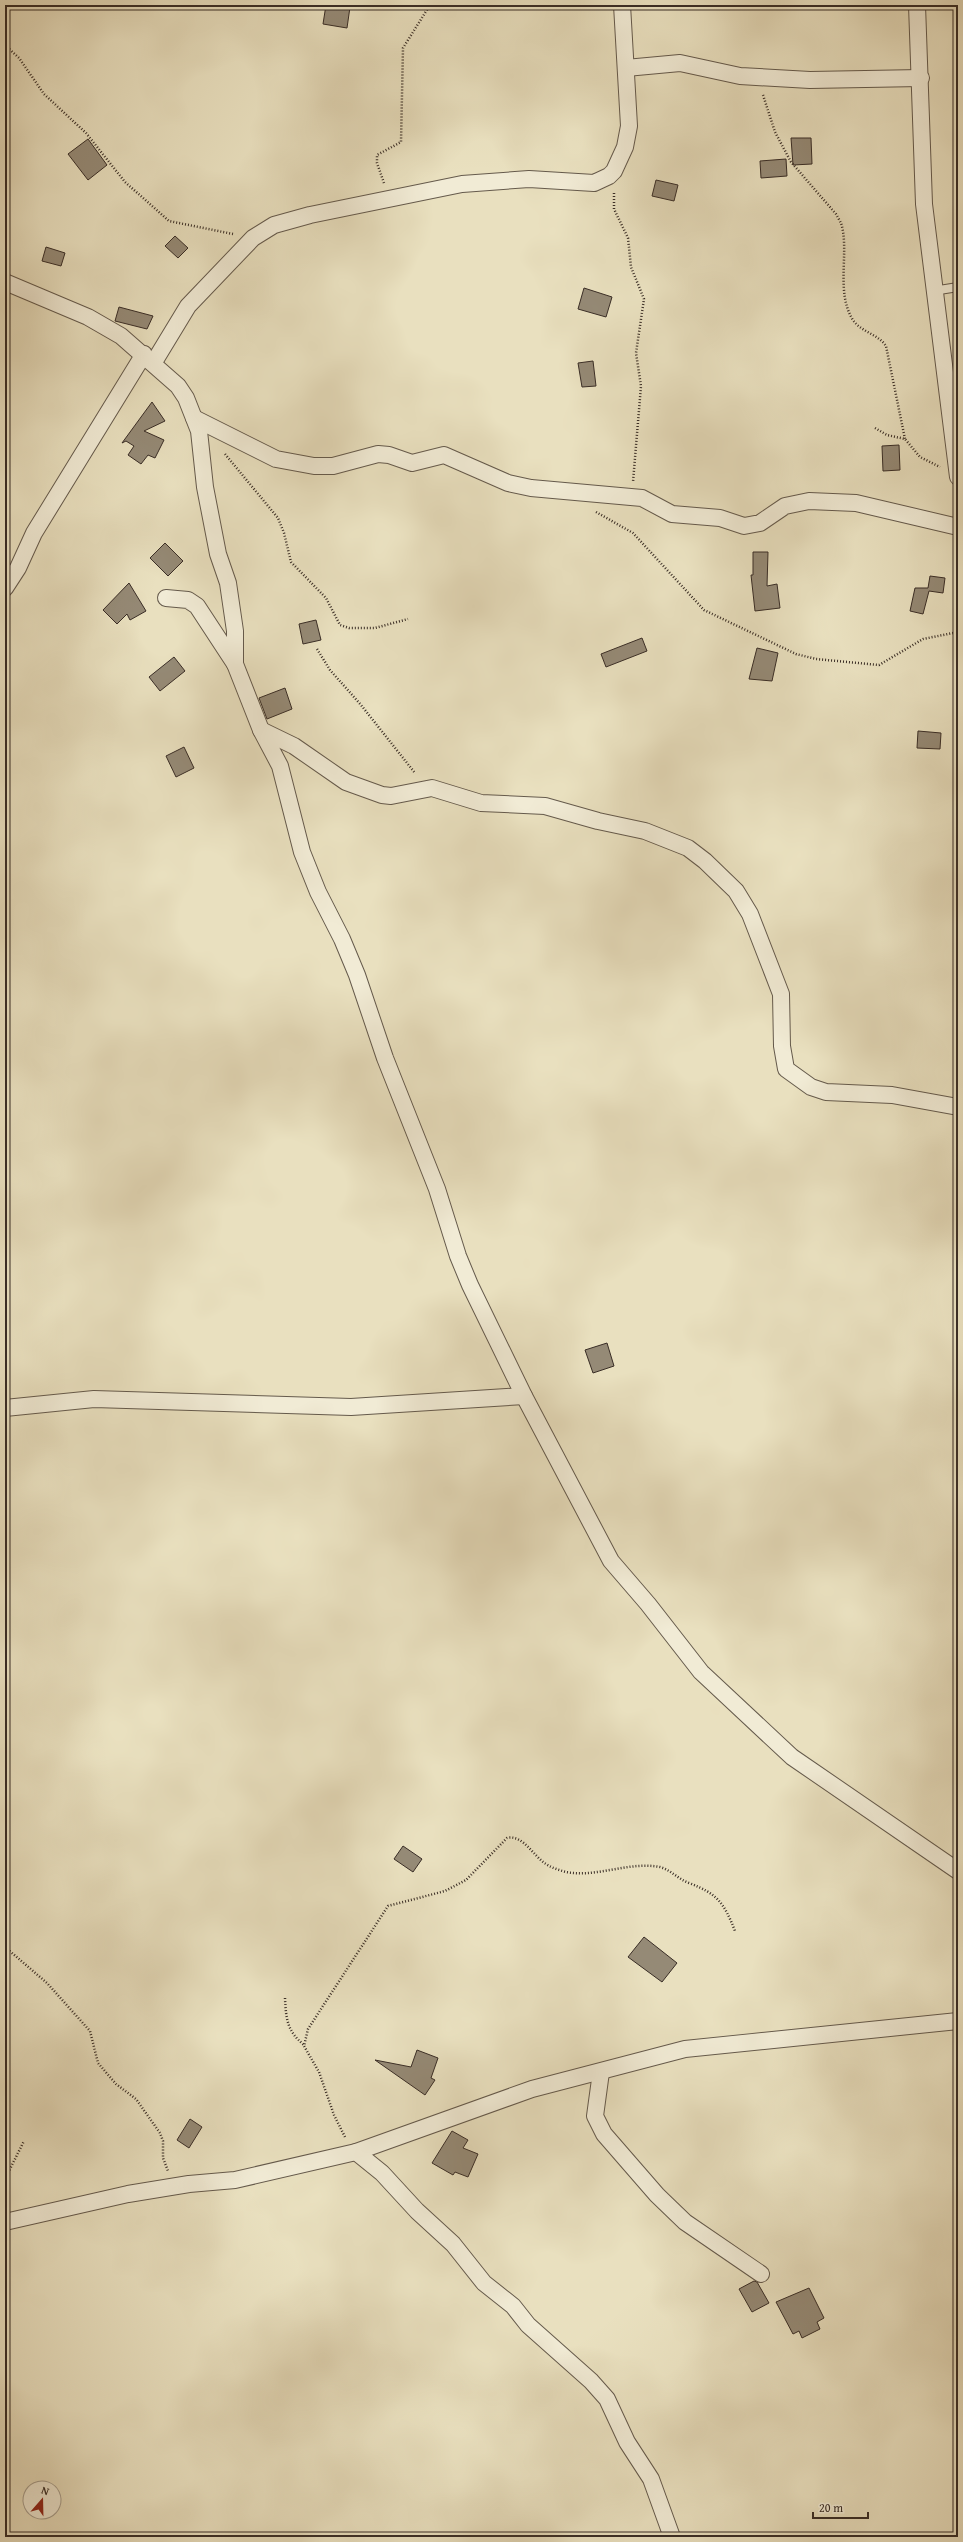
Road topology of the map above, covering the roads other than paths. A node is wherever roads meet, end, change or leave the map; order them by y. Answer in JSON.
{"nodes":[{"id":1,"x":622,"y":5,"type":"edge"},
{"id":2,"x":916,"y":5,"type":"edge"},
{"id":3,"x":626,"y":68,"type":"junction"},
{"id":4,"x":921,"y":78,"type":"junction"},
{"id":5,"x":5,"y":282,"type":"edge"},
{"id":6,"x":958,"y":287,"type":"edge"},
{"id":7,"x":933,"y":291,"type":"junction"},
{"id":8,"x":149,"y":358,"type":"junction"},
{"id":9,"x":194,"y":418,"type":"junction"},
{"id":10,"x":958,"y":475,"type":"edge"},
{"id":11,"x":958,"y":527,"type":"edge"},
{"id":12,"x":5,"y":588,"type":"edge"},
{"id":13,"x":166,"y":598,"type":"dead end"},
{"id":14,"x":235,"y":664,"type":"junction"},
{"id":15,"x":261,"y":730,"type":"junction"},
{"id":16,"x":958,"y":1107,"type":"edge"},
{"id":17,"x":524,"y":1396,"type":"junction"},
{"id":18,"x":5,"y":1408,"type":"edge"},
{"id":19,"x":958,"y":1871,"type":"edge"},
{"id":20,"x":958,"y":2021,"type":"edge"},
{"id":21,"x":601,"y":2072,"type":"junction"},
{"id":22,"x":356,"y":2152,"type":"junction"},
{"id":23,"x":5,"y":2222,"type":"edge"},
{"id":24,"x":761,"y":2274,"type":"dead end"},
{"id":25,"x":672,"y":2537,"type":"edge"}],
"edges":[{"from":1,"to":3,"type":"street"},
{"from":2,"to":4,"type":"street"},
{"from":3,"to":4,"type":"street"},
{"from":3,"to":8,"type":"street"},
{"from":4,"to":7,"type":"street"},
{"from":5,"to":8,"type":"street"},
{"from":6,"to":7,"type":"lane"},
{"from":7,"to":10,"type":"street"},
{"from":8,"to":9,"type":"street"},
{"from":8,"to":12,"type":"street"},
{"from":9,"to":11,"type":"street"},
{"from":9,"to":14,"type":"street"},
{"from":13,"to":14,"type":"street"},
{"from":14,"to":15,"type":"street"},
{"from":15,"to":16,"type":"street"},
{"from":15,"to":17,"type":"street"},
{"from":17,"to":18,"type":"street"},
{"from":17,"to":19,"type":"street"},
{"from":20,"to":21,"type":"street"},
{"from":21,"to":22,"type":"street"},
{"from":21,"to":24,"type":"street"},
{"from":22,"to":23,"type":"street"},
{"from":22,"to":25,"type":"street"}]}
